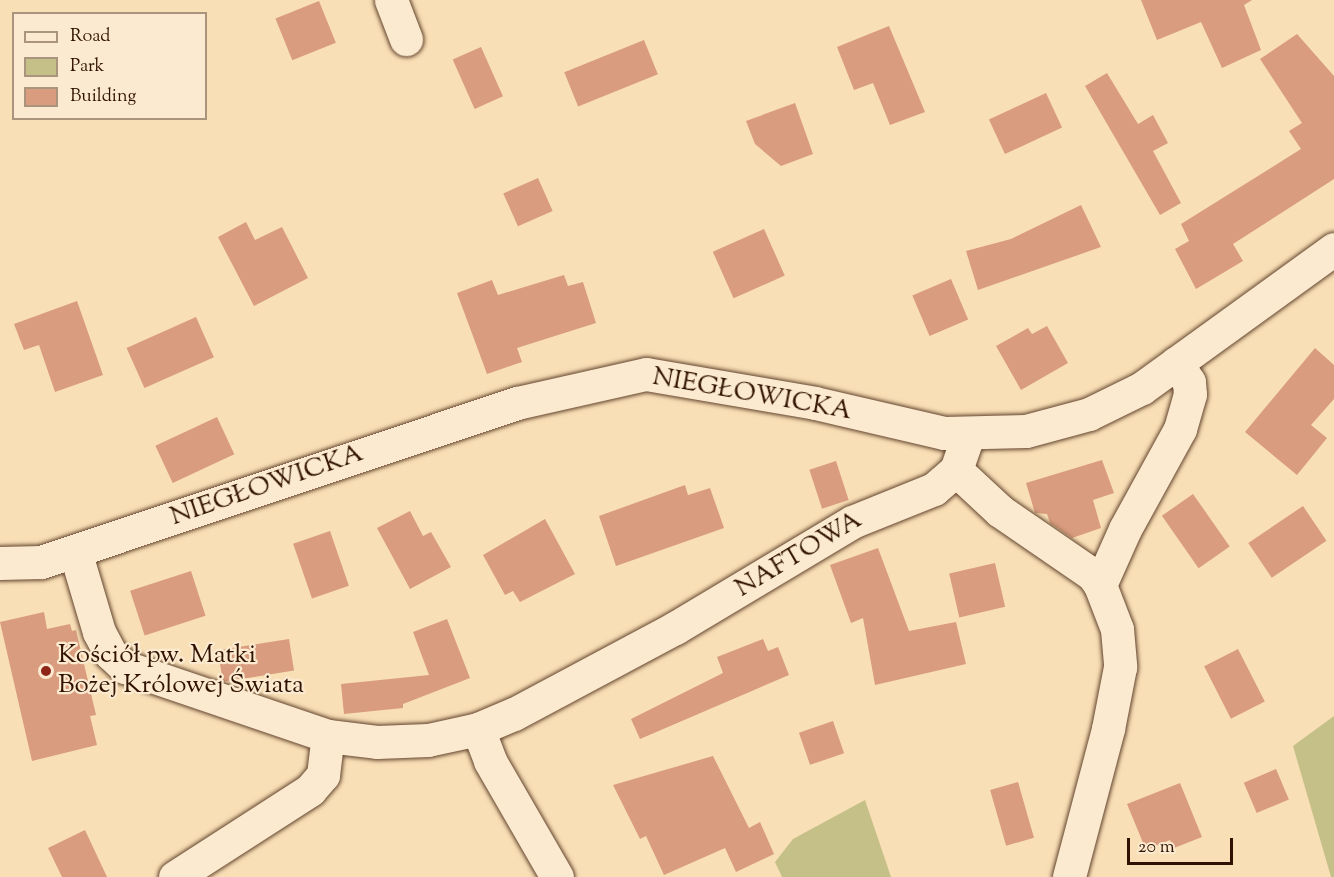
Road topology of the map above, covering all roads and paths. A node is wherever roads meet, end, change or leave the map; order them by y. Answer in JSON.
{"nodes":[{"id":1,"x":391,"y":0,"type":"edge"},
{"id":2,"x":406,"y":39,"type":"dead end"},
{"id":3,"x":1334,"y":249,"type":"edge"},
{"id":4,"x":1176,"y":363,"type":"junction"},
{"id":5,"x":968,"y":435,"type":"junction"},
{"id":6,"x":956,"y":470,"type":"junction"},
{"id":7,"x":75,"y":551,"type":"junction"},
{"id":8,"x":0,"y":563,"type":"edge"},
{"id":9,"x":1100,"y":585,"type":"junction"},
{"id":10,"x":478,"y":729,"type":"junction"},
{"id":11,"x":328,"y":736,"type":"junction"},
{"id":12,"x":175,"y":877,"type":"edge"},
{"id":13,"x":557,"y":877,"type":"edge"},
{"id":14,"x":1069,"y":877,"type":"edge"}],
"edges":[{"from":1,"to":2,"type":"street"},
{"from":3,"to":4,"type":"street","name":"NIEGŁOWICKA"},
{"from":4,"to":5,"type":"street","name":"NIEGŁOWICKA"},
{"from":4,"to":9,"type":"street"},
{"from":5,"to":6,"type":"street"},
{"from":5,"to":7,"type":"street","name":"NIEGŁOWICKA"},
{"from":6,"to":9,"type":"street"},
{"from":6,"to":10,"type":"street","name":"NAFTOWA"},
{"from":7,"to":8,"type":"street","name":"NIEGŁOWICKA"},
{"from":7,"to":11,"type":"street","name":"NAFTOWA"},
{"from":9,"to":14,"type":"street"},
{"from":10,"to":11,"type":"street","name":"NAFTOWA"},
{"from":10,"to":13,"type":"street"},
{"from":11,"to":12,"type":"street"}]}
